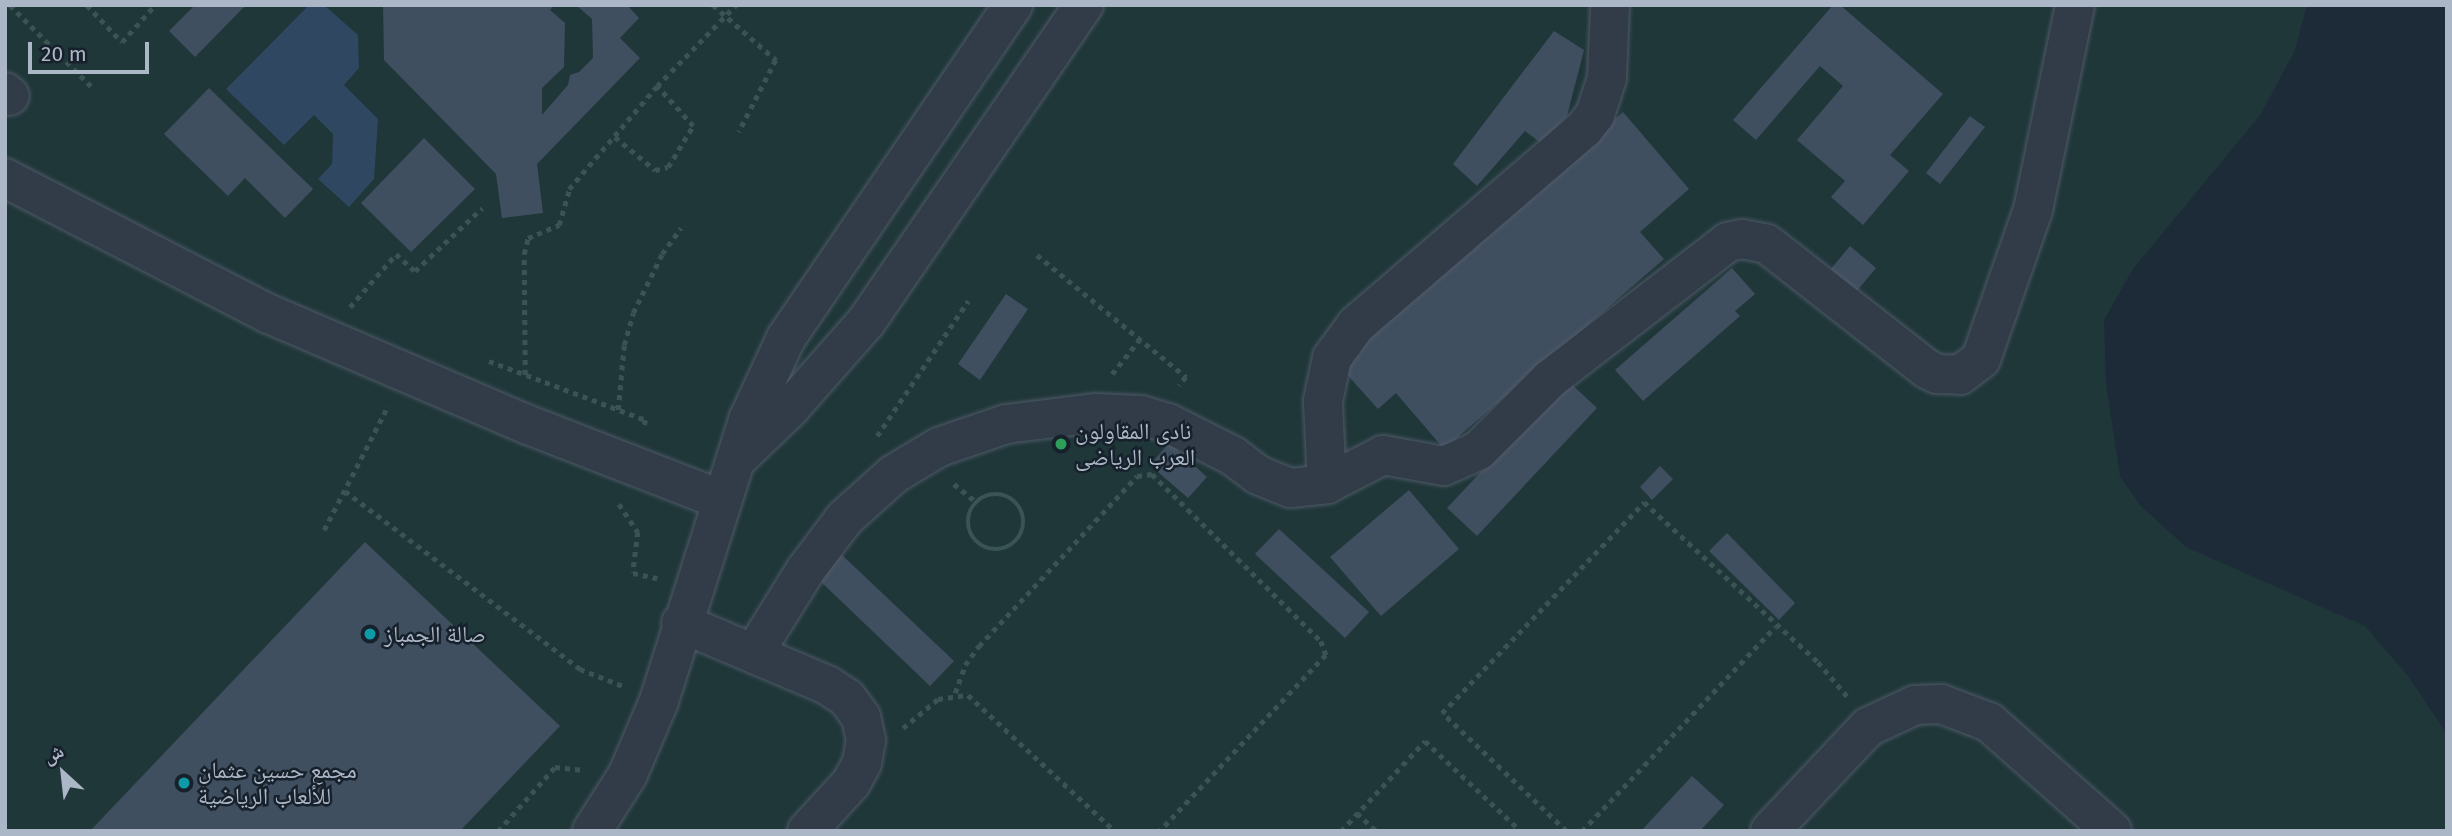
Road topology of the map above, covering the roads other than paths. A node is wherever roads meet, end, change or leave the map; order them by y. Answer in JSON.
{"nodes":[{"id":1,"x":1013,"y":5,"type":"edge"},
{"id":2,"x":1084,"y":5,"type":"edge"},
{"id":3,"x":1610,"y":5,"type":"edge"},
{"id":4,"x":2075,"y":5,"type":"edge"},
{"id":5,"x":985,"y":46,"type":"junction"},
{"id":6,"x":1035,"y":77,"type":"junction"},
{"id":7,"x":5,"y":178,"type":"edge"},
{"id":8,"x":734,"y":462,"type":"junction"},
{"id":9,"x":1327,"y":484,"type":"junction"},
{"id":10,"x":722,"y":500,"type":"junction"},
{"id":11,"x":681,"y":623,"type":"junction"},
{"id":12,"x":754,"y":653,"type":"junction"},
{"id":13,"x":592,"y":831,"type":"edge"},
{"id":14,"x":807,"y":831,"type":"edge"},
{"id":15,"x":1770,"y":831,"type":"edge"},
{"id":16,"x":2112,"y":831,"type":"edge"}],
"edges":[{"from":1,"to":5,"type":"lane"},
{"from":2,"to":6,"type":"lane"},
{"from":3,"to":9,"type":"lane"},
{"from":4,"to":9,"type":"lane"},
{"from":5,"to":6,"type":"lane"},
{"from":5,"to":8,"type":"lane"},
{"from":6,"to":8,"type":"lane"},
{"from":7,"to":10,"type":"lane"},
{"from":8,"to":10,"type":"lane"},
{"from":9,"to":12,"type":"lane"},
{"from":10,"to":11,"type":"lane"},
{"from":11,"to":12,"type":"lane"},
{"from":11,"to":13,"type":"lane"},
{"from":12,"to":14,"type":"lane"},
{"from":15,"to":16,"type":"lane"}]}
